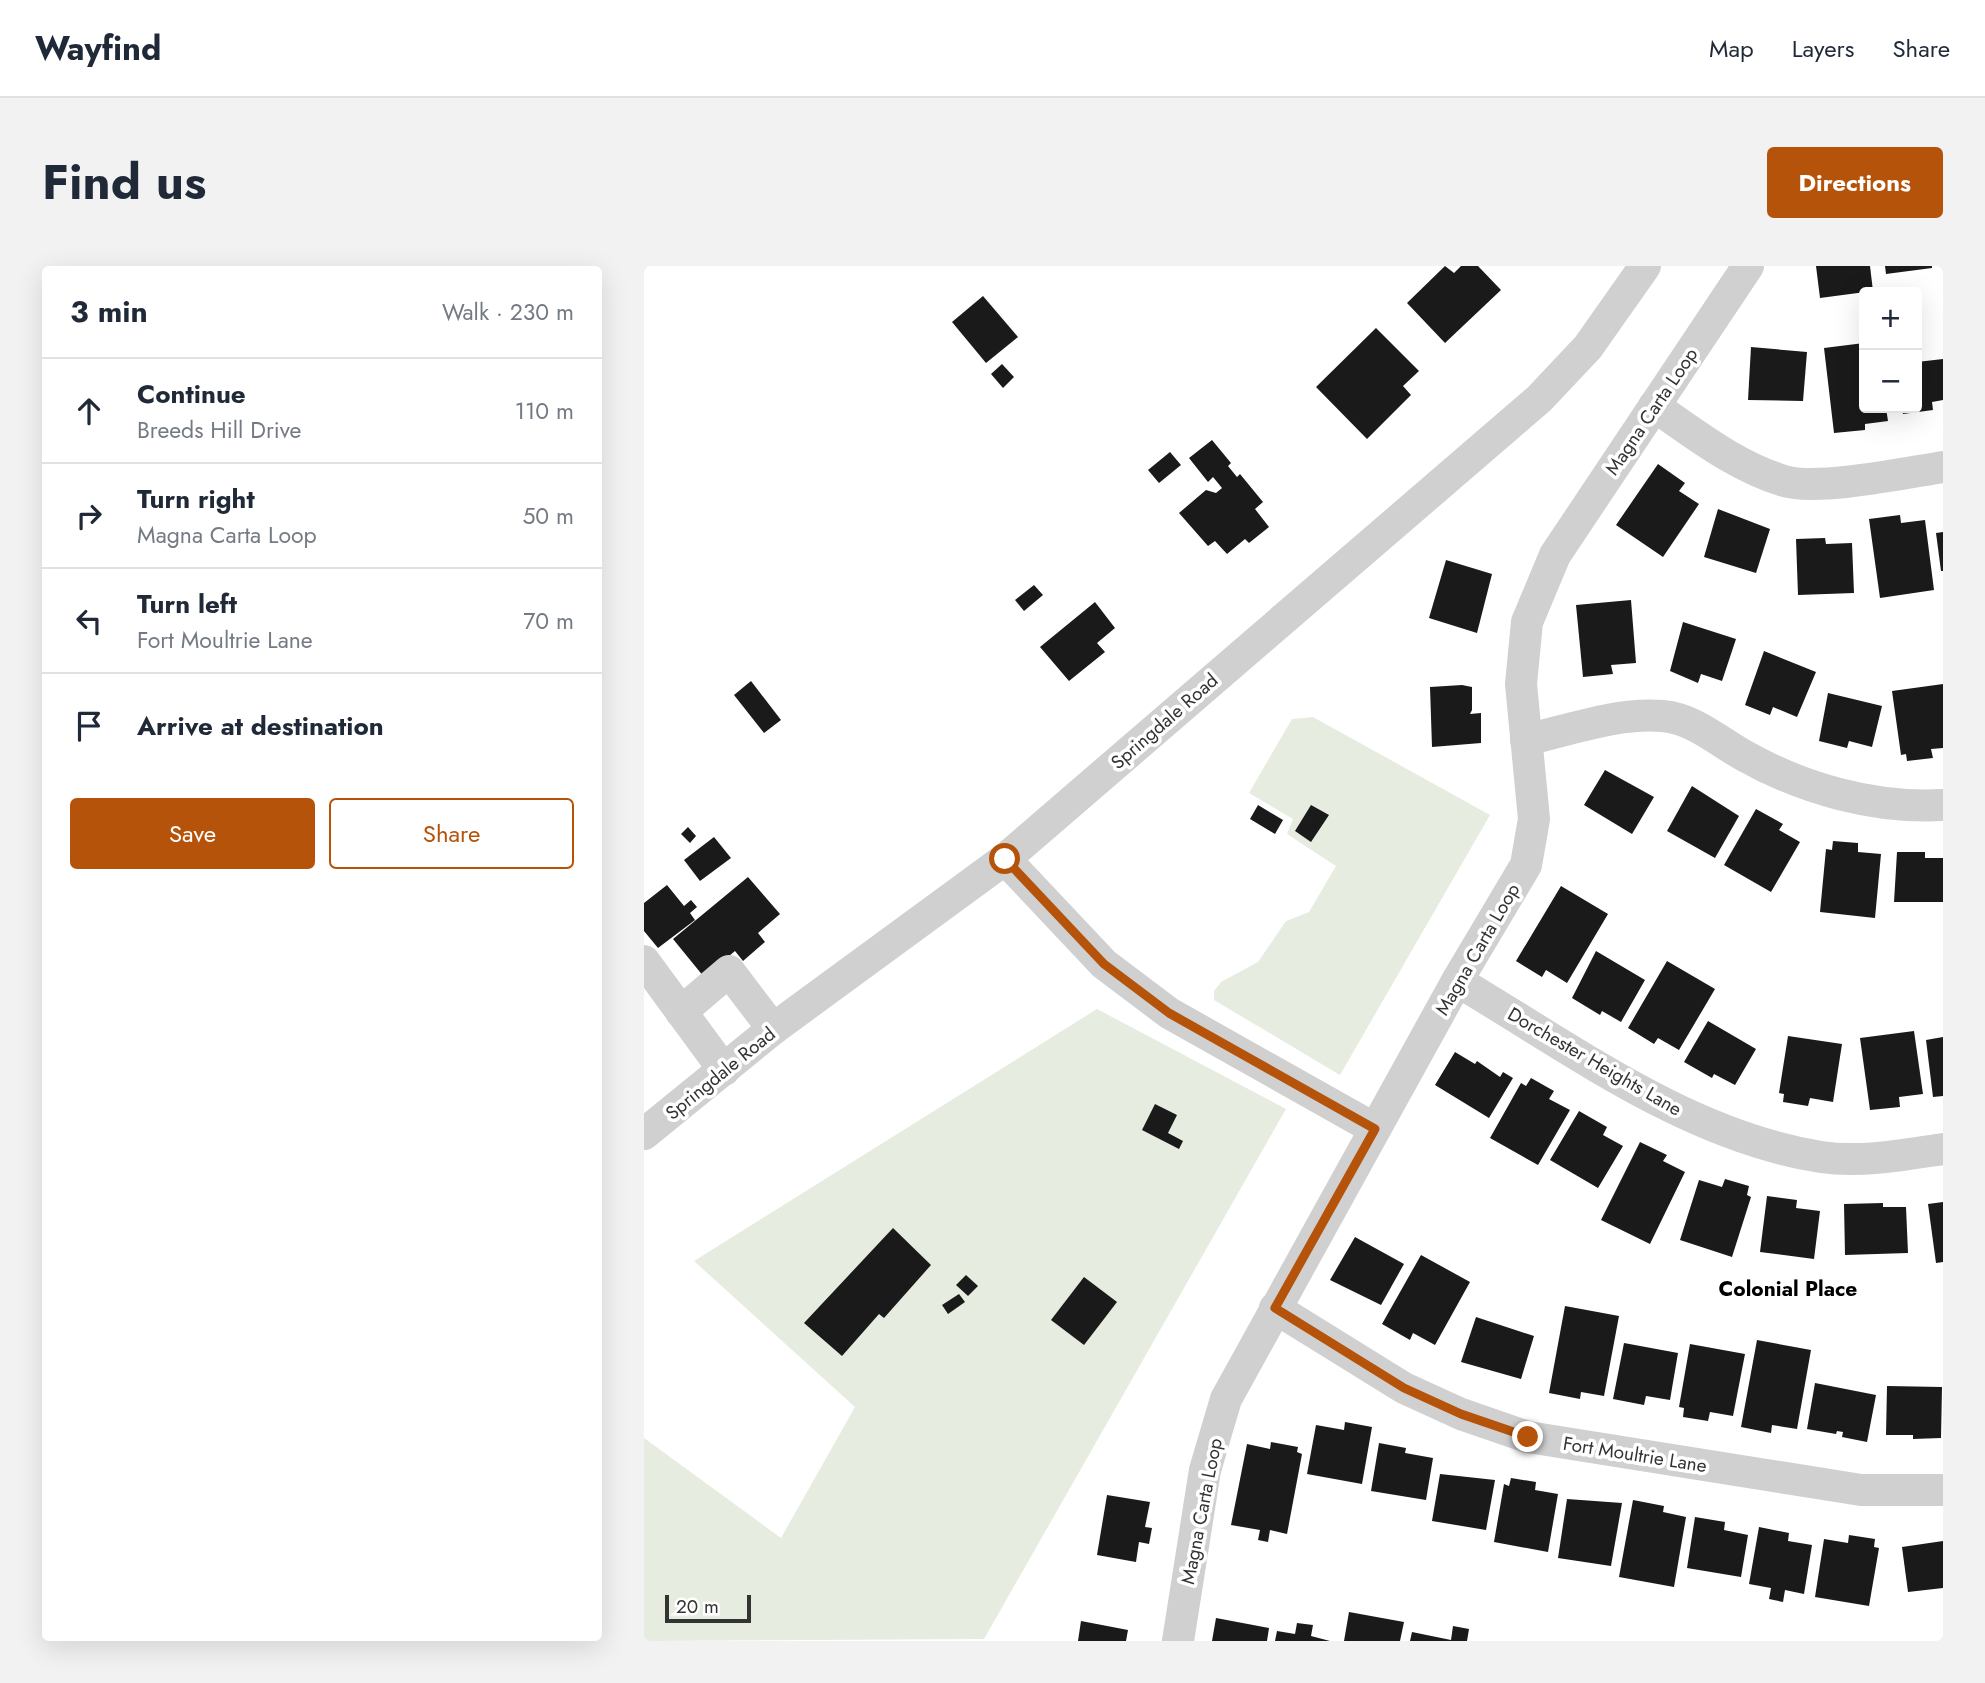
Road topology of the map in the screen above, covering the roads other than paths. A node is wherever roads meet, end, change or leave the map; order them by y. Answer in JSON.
{"nodes":[{"id":1,"x":1645,"y":266,"type":"edge"},
{"id":2,"x":1748,"y":266,"type":"edge"},
{"id":3,"x":1654,"y":406,"type":"junction"},
{"id":4,"x":1943,"y":467,"type":"edge"},
{"id":5,"x":1527,"y":740,"type":"junction"},
{"id":6,"x":1943,"y":805,"type":"edge"},
{"id":7,"x":1005,"y":859,"type":"junction"},
{"id":8,"x":644,"y":961,"type":"edge"},
{"id":9,"x":1457,"y":981,"type":"junction"},
{"id":10,"x":681,"y":1012,"type":"junction"},
{"id":11,"x":773,"y":1029,"type":"junction"},
{"id":12,"x":724,"y":1070,"type":"junction"},
{"id":13,"x":1375,"y":1129,"type":"junction"},
{"id":14,"x":644,"y":1134,"type":"edge"},
{"id":15,"x":1943,"y":1149,"type":"edge"},
{"id":16,"x":1275,"y":1308,"type":"junction"},
{"id":17,"x":1943,"y":1490,"type":"edge"},
{"id":18,"x":1178,"y":1641,"type":"edge"}],
"edges":[{"from":1,"to":7,"type":"street","name":"Springdale Road"},
{"from":2,"to":3,"type":"street","name":"Magna Carta Loop"},
{"from":3,"to":4,"type":"street"},
{"from":3,"to":5,"type":"street","name":"Magna Carta Loop"},
{"from":5,"to":6,"type":"street"},
{"from":5,"to":9,"type":"street","name":"Magna Carta Loop"},
{"from":7,"to":11,"type":"street","name":"Springdale Road"},
{"from":7,"to":13,"type":"street"},
{"from":8,"to":10,"type":"street"},
{"from":9,"to":13,"type":"street","name":"Magna Carta Loop"},
{"from":9,"to":15,"type":"street","name":"Dorchester Heights Lane"},
{"from":10,"to":11,"type":"street"},
{"from":10,"to":12,"type":"street"},
{"from":11,"to":12,"type":"street","name":"Springdale Road"},
{"from":12,"to":14,"type":"street","name":"Springdale Road"},
{"from":13,"to":16,"type":"street","name":"Magna Carta Loop"},
{"from":16,"to":17,"type":"street","name":"Fort Moultrie Lane"},
{"from":16,"to":18,"type":"street","name":"Magna Carta Loop"}]}
